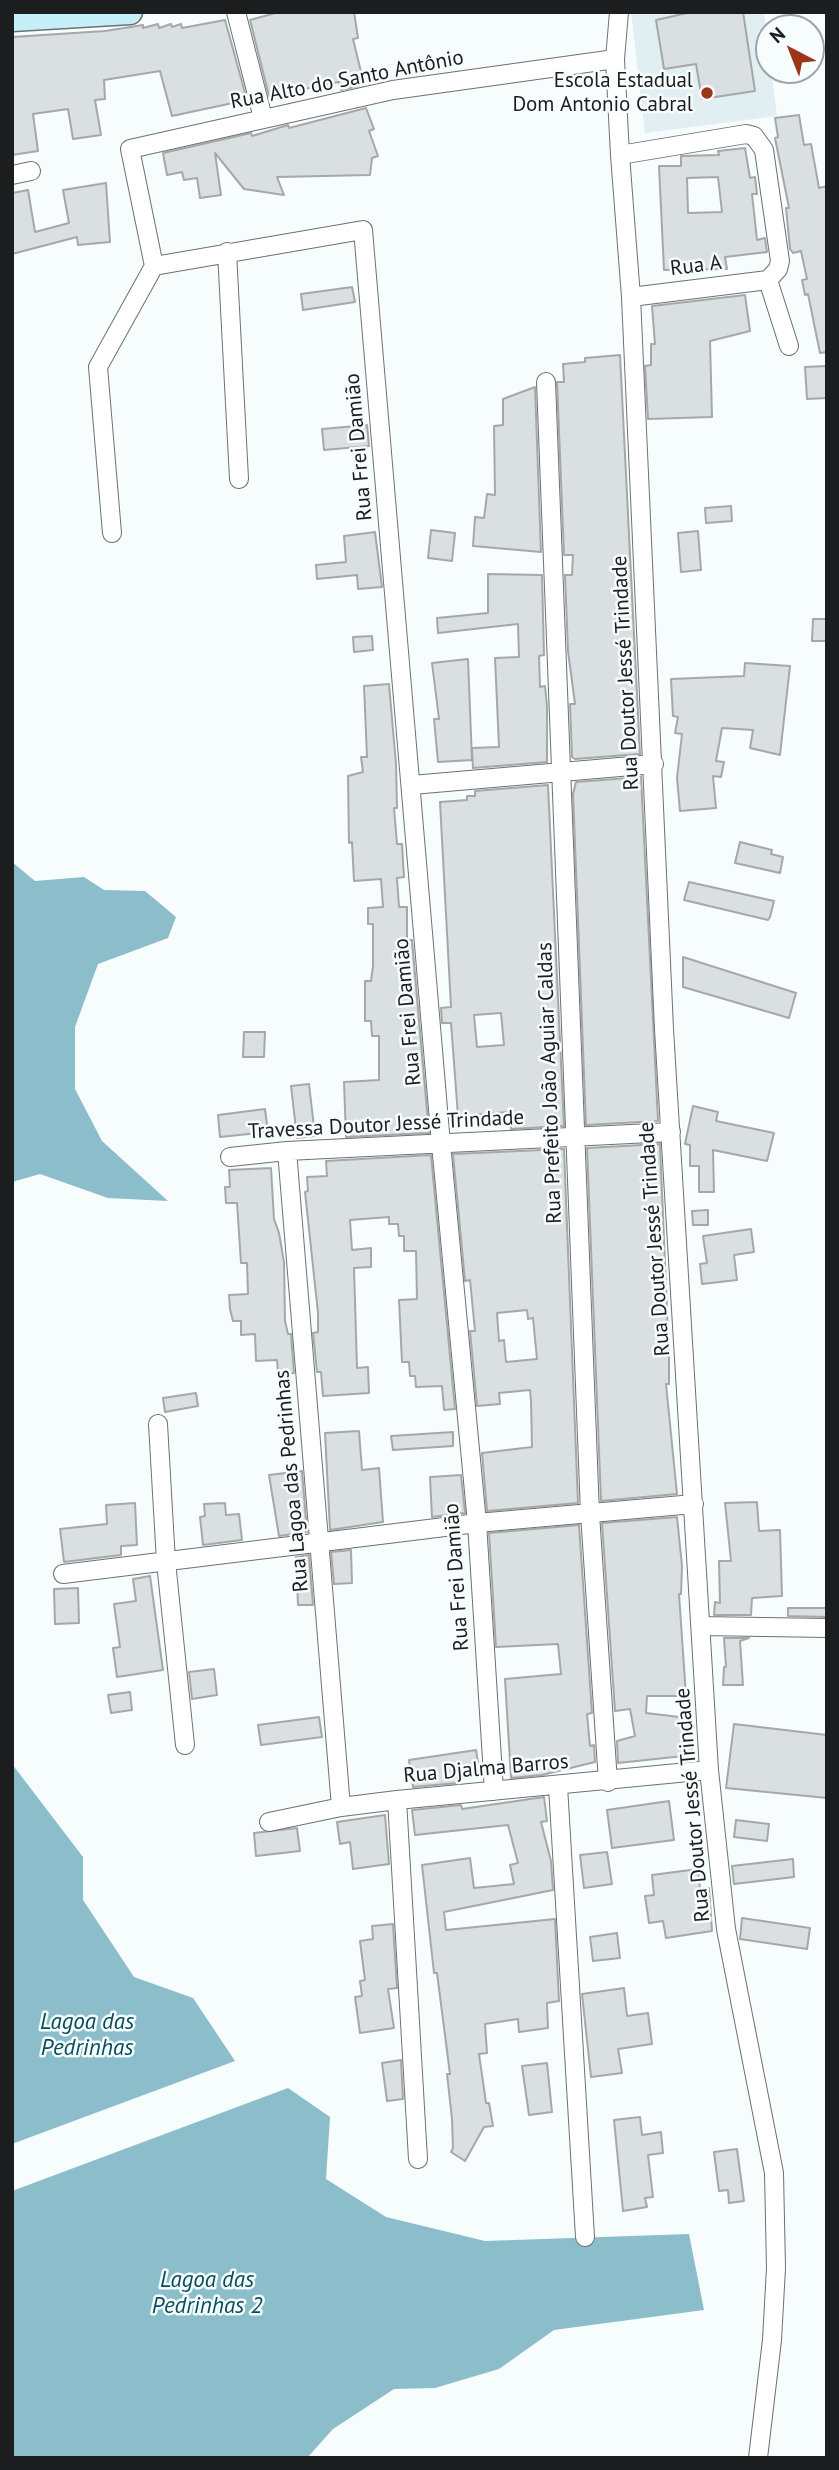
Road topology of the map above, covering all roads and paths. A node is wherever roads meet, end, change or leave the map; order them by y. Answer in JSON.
{"nodes":[{"id":1,"x":130,"y":12,"type":"edge"},
{"id":2,"x":236,"y":12,"type":"edge"},
{"id":3,"x":619,"y":12,"type":"edge"},
{"id":4,"x":78,"y":13,"type":"edge"},
{"id":5,"x":12,"y":19,"type":"edge"},
{"id":6,"x":615,"y":59,"type":"junction"},
{"id":7,"x":263,"y":118,"type":"junction"},
{"id":8,"x":620,"y":155,"type":"junction"},
{"id":9,"x":31,"y":172,"type":"dead end"},
{"id":10,"x":12,"y":175,"type":"edge"},
{"id":11,"x":227,"y":252,"type":"junction"},
{"id":12,"x":154,"y":266,"type":"junction"},
{"id":13,"x":768,"y":280,"type":"junction"},
{"id":14,"x":631,"y":297,"type":"junction"},
{"id":15,"x":789,"y":346,"type":"dead end"},
{"id":16,"x":545,"y":382,"type":"dead end"},
{"id":17,"x":239,"y":479,"type":"dead end"},
{"id":18,"x":112,"y":533,"type":"dead end"},
{"id":19,"x":654,"y":764,"type":"junction"},
{"id":20,"x":559,"y":772,"type":"junction"},
{"id":21,"x":412,"y":785,"type":"junction"},
{"id":22,"x":671,"y":1132,"type":"junction"},
{"id":23,"x":575,"y":1137,"type":"junction"},
{"id":24,"x":441,"y":1143,"type":"junction"},
{"id":25,"x":287,"y":1150,"type":"junction"},
{"id":26,"x":230,"y":1157,"type":"dead end"},
{"id":27,"x":158,"y":1424,"type":"dead end"},
{"id":28,"x":694,"y":1504,"type":"junction"},
{"id":29,"x":590,"y":1514,"type":"junction"},
{"id":30,"x":477,"y":1523,"type":"junction"},
{"id":31,"x":320,"y":1543,"type":"junction"},
{"id":32,"x":166,"y":1562,"type":"junction"},
{"id":33,"x":63,"y":1574,"type":"dead end"},
{"id":34,"x":701,"y":1626,"type":"junction"},
{"id":35,"x":827,"y":1628,"type":"edge"},
{"id":36,"x":184,"y":1745,"type":"dead end"},
{"id":37,"x":709,"y":1770,"type":"junction"},
{"id":38,"x":608,"y":1782,"type":"junction"},
{"id":39,"x":558,"y":1786,"type":"junction"},
{"id":40,"x":494,"y":1791,"type":"junction"},
{"id":41,"x":397,"y":1800,"type":"junction"},
{"id":42,"x":341,"y":1807,"type":"junction"},
{"id":43,"x":269,"y":1822,"type":"dead end"},
{"id":44,"x":418,"y":2159,"type":"dead end"},
{"id":45,"x":585,"y":2237,"type":"dead end"},
{"id":46,"x":758,"y":2458,"type":"edge"}],
"edges":[{"from":1,"to":4,"type":"main road"},
{"from":2,"to":7,"type":"street"},
{"from":3,"to":6,"type":"street","name":"Rua Doutor Jessé Trindade"},
{"from":4,"to":5,"type":"main road"},
{"from":6,"to":7,"type":"street","name":"Rua Alto do Santo Antônio"},
{"from":6,"to":8,"type":"street","name":"Rua Doutor Jessé Trindade"},
{"from":7,"to":12,"type":"street","name":"Rua Alto do Santo Antônio"},
{"from":8,"to":13,"type":"street"},
{"from":8,"to":14,"type":"street","name":"Rua Doutor Jessé Trindade"},
{"from":9,"to":10,"type":"street"},
{"from":11,"to":12,"type":"street"},
{"from":11,"to":17,"type":"street"},
{"from":11,"to":21,"type":"street","name":"Rua Frei Damião"},
{"from":12,"to":18,"type":"street"},
{"from":13,"to":14,"type":"street","name":"Rua A"},
{"from":13,"to":15,"type":"street"},
{"from":14,"to":19,"type":"street","name":"Rua Doutor Jessé Trindade"},
{"from":16,"to":20,"type":"street","name":"Rua Prefeito João Aguiar Caldas"},
{"from":19,"to":20,"type":"street"},
{"from":19,"to":22,"type":"street","name":"Rua Doutor Jessé Trindade"},
{"from":20,"to":21,"type":"street"},
{"from":20,"to":23,"type":"street","name":"Rua Prefeito João Aguiar Caldas"},
{"from":21,"to":24,"type":"street","name":"Rua Frei Damião"},
{"from":22,"to":23,"type":"street","name":"Travessa Doutor Jessé Trindade"},
{"from":22,"to":28,"type":"street","name":"Rua Doutor Jessé Trindade"},
{"from":23,"to":24,"type":"street","name":"Travessa Doutor Jessé Trindade"},
{"from":23,"to":29,"type":"street","name":"Rua Prefeito João Aguiar Caldas"},
{"from":24,"to":25,"type":"street","name":"Travessa Doutor Jessé Trindade"},
{"from":24,"to":30,"type":"street","name":"Rua Frei Damião"},
{"from":25,"to":26,"type":"street","name":"Travessa Doutor Jessé Trindade"},
{"from":25,"to":31,"type":"street","name":"Rua Lagoa das Pedrinhas"},
{"from":27,"to":32,"type":"street"},
{"from":28,"to":29,"type":"street"},
{"from":28,"to":34,"type":"street","name":"Rua Doutor Jessé Trindade"},
{"from":29,"to":30,"type":"street"},
{"from":29,"to":38,"type":"street","name":"Rua Prefeito João Aguiar Caldas"},
{"from":30,"to":31,"type":"street"},
{"from":30,"to":40,"type":"street","name":"Rua Frei Damião"},
{"from":31,"to":32,"type":"street"},
{"from":31,"to":42,"type":"street","name":"Rua Lagoa das Pedrinhas"},
{"from":32,"to":33,"type":"street"},
{"from":32,"to":36,"type":"street"},
{"from":34,"to":35,"type":"street"},
{"from":34,"to":37,"type":"street","name":"Rua Doutor Jessé Trindade"},
{"from":37,"to":38,"type":"street","name":"Rua Djalma Barros"},
{"from":37,"to":46,"type":"street","name":"Rua Doutor Jessé Trindade"},
{"from":38,"to":39,"type":"street","name":"Rua Djalma Barros"},
{"from":39,"to":40,"type":"street","name":"Rua Djalma Barros"},
{"from":39,"to":45,"type":"street"},
{"from":40,"to":41,"type":"street","name":"Rua Djalma Barros"},
{"from":41,"to":42,"type":"street","name":"Rua Djalma Barros"},
{"from":41,"to":44,"type":"street"},
{"from":42,"to":43,"type":"street","name":"Rua Djalma Barros"}]}
